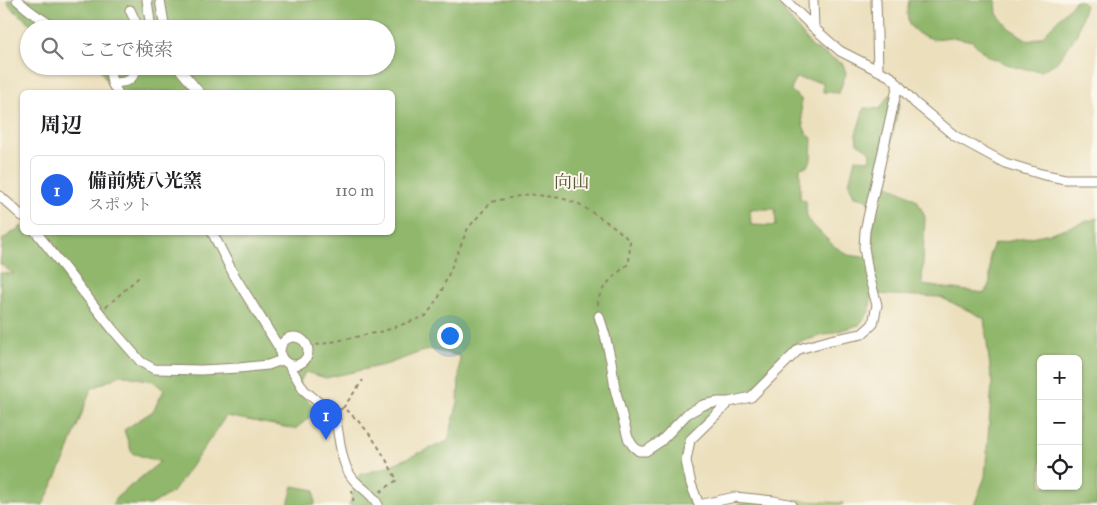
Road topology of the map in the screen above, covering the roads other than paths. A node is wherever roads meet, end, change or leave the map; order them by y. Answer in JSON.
{"nodes":[{"id":1,"x":17,"y":0,"type":"edge"},
{"id":2,"x":147,"y":0,"type":"edge"},
{"id":3,"x":160,"y":0,"type":"edge"},
{"id":4,"x":785,"y":0,"type":"edge"},
{"id":5,"x":813,"y":0,"type":"edge"},
{"id":6,"x":876,"y":0,"type":"edge"},
{"id":7,"x":130,"y":10,"type":"dead end"},
{"id":8,"x":42,"y":20,"type":"edge"},
{"id":9,"x":135,"y":20,"type":"edge"},
{"id":10,"x":149,"y":20,"type":"edge"},
{"id":11,"x":163,"y":20,"type":"edge"},
{"id":12,"x":814,"y":28,"type":"junction"},
{"id":13,"x":878,"y":70,"type":"junction"},
{"id":14,"x":110,"y":75,"type":"edge"},
{"id":15,"x":134,"y":75,"type":"edge"},
{"id":16,"x":184,"y":75,"type":"edge"},
{"id":17,"x":112,"y":83,"type":"junction"},
{"id":18,"x":898,"y":84,"type":"junction"},
{"id":19,"x":116,"y":90,"type":"edge"},
{"id":20,"x":197,"y":90,"type":"edge"},
{"id":21,"x":1097,"y":179,"type":"edge"},
{"id":22,"x":0,"y":196,"type":"edge"},
{"id":23,"x":20,"y":214,"type":"edge"},
{"id":24,"x":38,"y":235,"type":"edge"},
{"id":25,"x":214,"y":235,"type":"edge"},
{"id":26,"x":599,"y":316,"type":"road end"},
{"id":27,"x":280,"y":349,"type":"junction"},
{"id":28,"x":286,"y":362,"type":"junction"},
{"id":29,"x":729,"y":402,"type":"junction"},
{"id":30,"x":376,"y":501,"type":"edge"},
{"id":31,"x":792,"y":505,"type":"edge"}],
"edges":[{"from":1,"to":8,"type":"street"},
{"from":2,"to":10,"type":"street"},
{"from":3,"to":11,"type":"street"},
{"from":4,"to":12,"type":"street"},
{"from":5,"to":12,"type":"street"},
{"from":6,"to":13,"type":"street"},
{"from":7,"to":9,"type":"street"},
{"from":12,"to":13,"type":"street"},
{"from":13,"to":18,"type":"street"},
{"from":14,"to":17,"type":"street"},
{"from":15,"to":17,"type":"street"},
{"from":16,"to":20,"type":"street"},
{"from":17,"to":19,"type":"street"},
{"from":18,"to":21,"type":"street"},
{"from":18,"to":29,"type":"street"},
{"from":22,"to":23,"type":"street"},
{"from":24,"to":28,"type":"street"},
{"from":25,"to":27,"type":"street"},
{"from":26,"to":29,"type":"street"},
{"from":27,"to":28,"type":"street"},
{"from":27,"to":28,"type":"street"},
{"from":28,"to":30,"type":"street"},
{"from":29,"to":31,"type":"street"}]}
